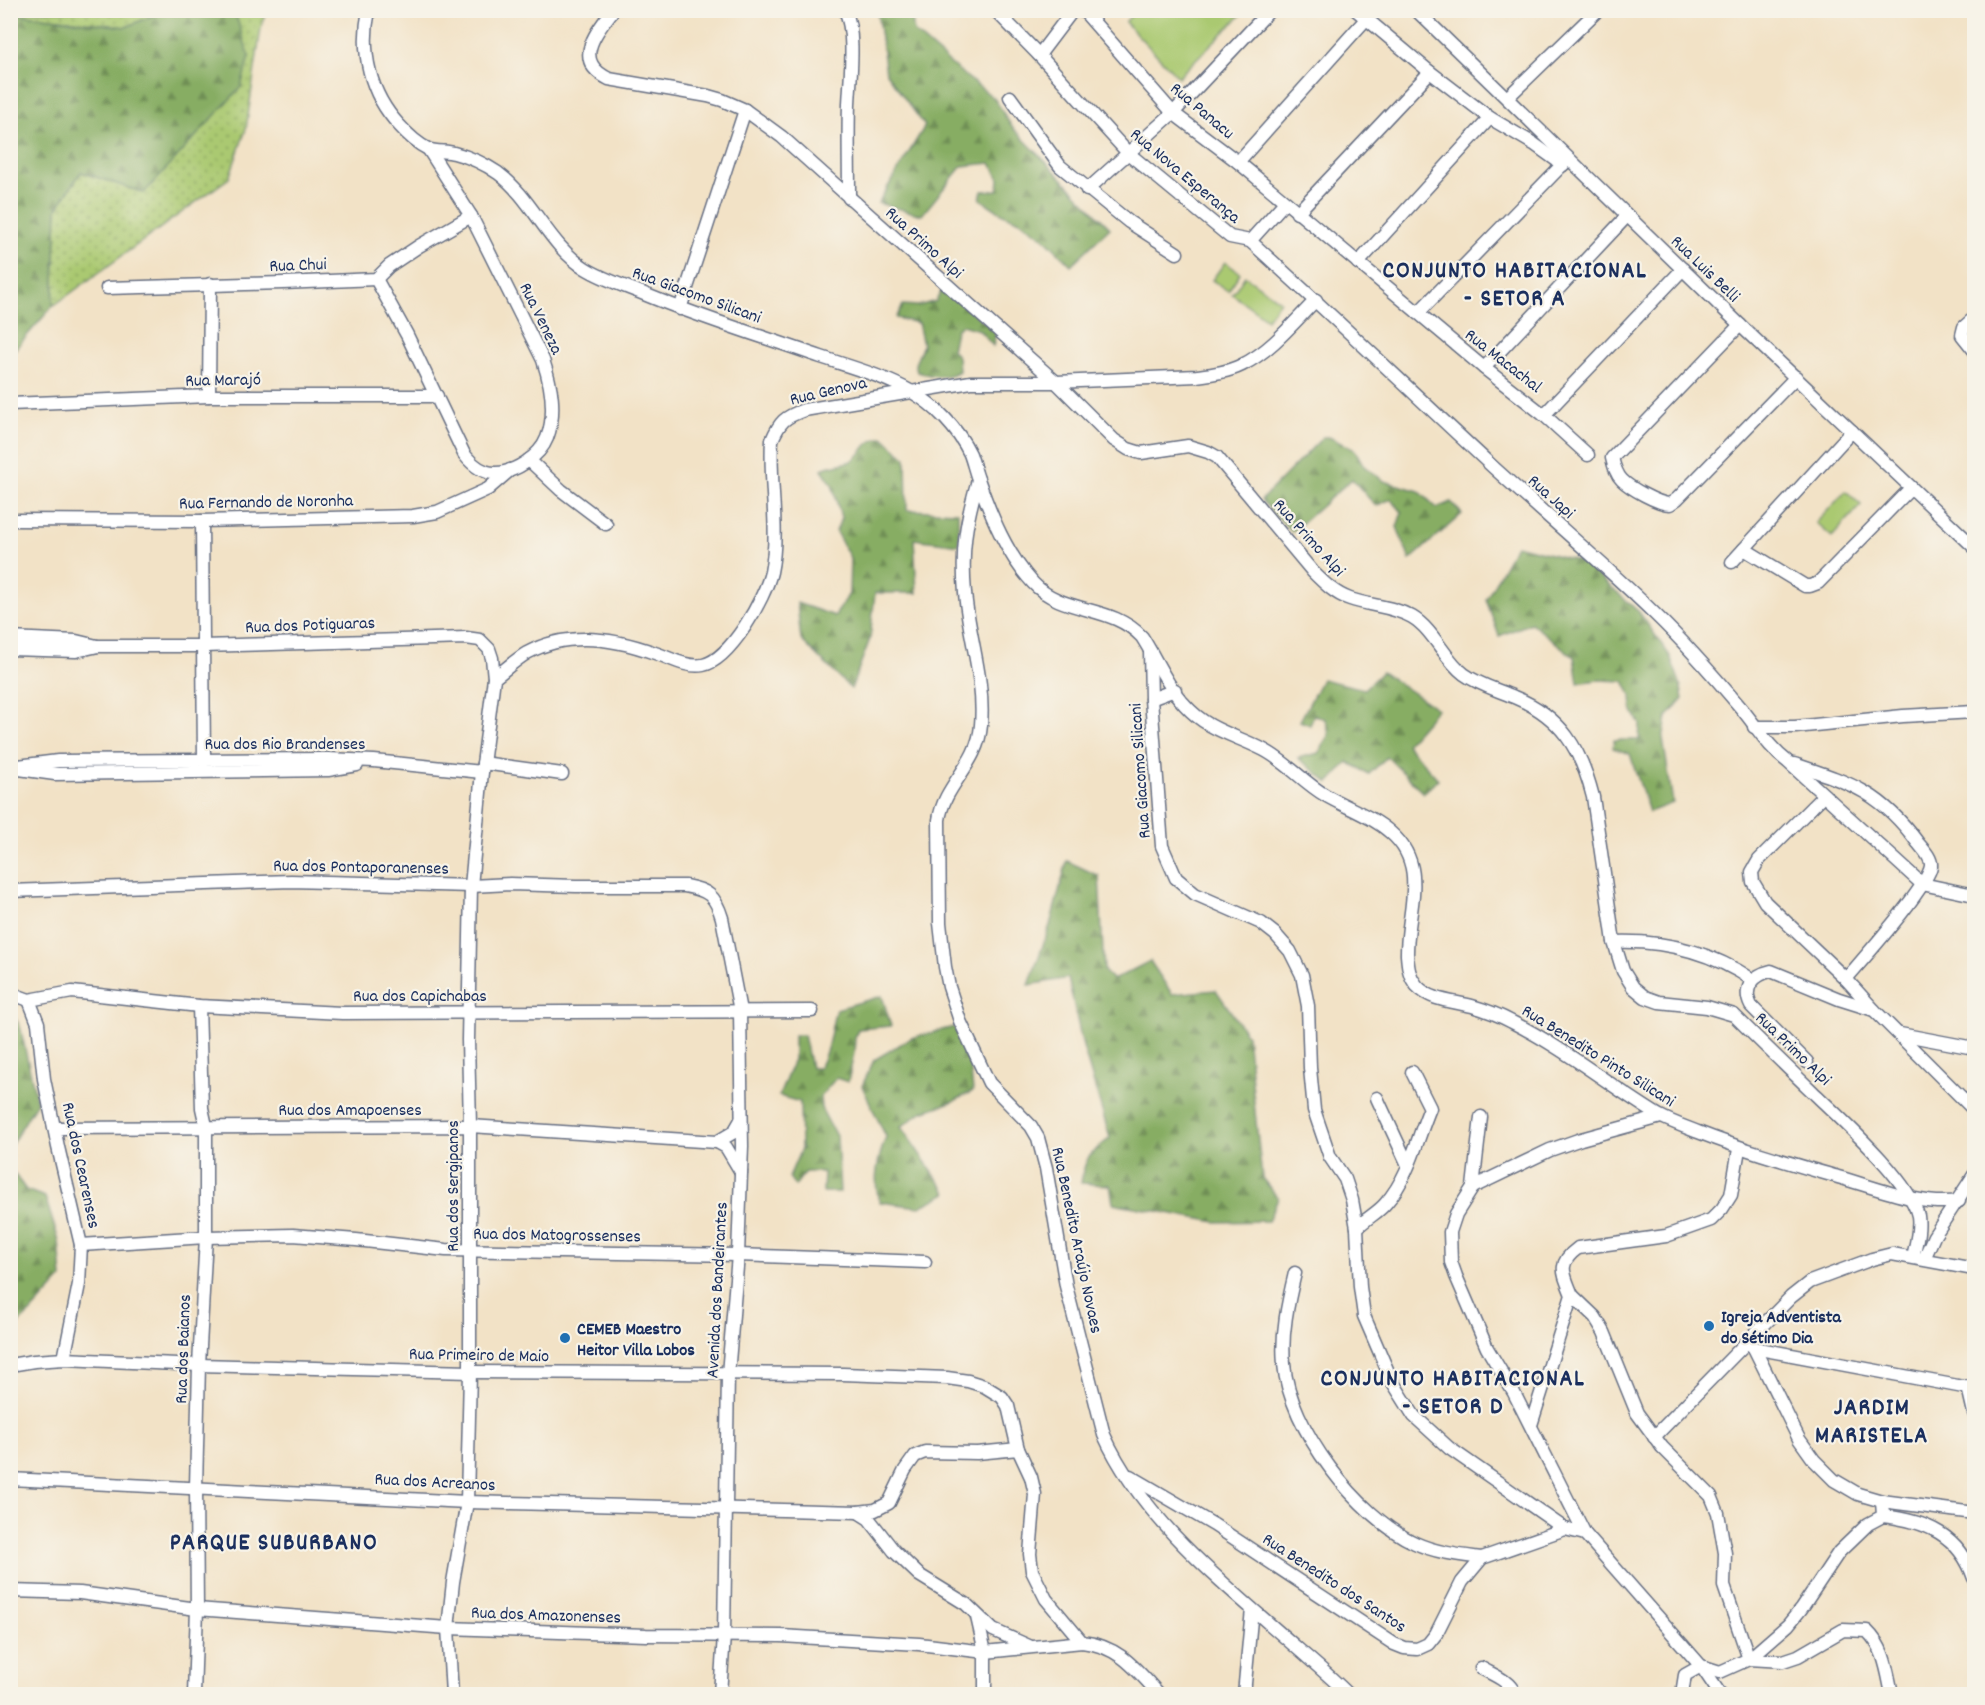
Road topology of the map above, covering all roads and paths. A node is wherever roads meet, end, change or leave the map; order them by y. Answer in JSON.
{"nodes":[{"id":1,"x":369,"y":10,"type":"edge"},
{"id":2,"x":613,"y":10,"type":"edge"},
{"id":3,"x":846,"y":10,"type":"edge"},
{"id":4,"x":995,"y":10,"type":"edge"},
{"id":5,"x":1073,"y":10,"type":"edge"},
{"id":6,"x":1083,"y":10,"type":"edge"},
{"id":7,"x":1270,"y":10,"type":"edge"},
{"id":8,"x":1356,"y":10,"type":"edge"},
{"id":9,"x":1416,"y":10,"type":"edge"},
{"id":10,"x":1598,"y":10,"type":"edge"},
{"id":11,"x":1367,"y":18,"type":"junction"},
{"id":12,"x":1039,"y":55,"type":"junction"},
{"id":13,"x":1430,"y":72,"type":"junction"},
{"id":14,"x":1010,"y":98,"type":"dead end"},
{"id":15,"x":1508,"y":98,"type":"junction"},
{"id":16,"x":745,"y":110,"type":"junction"},
{"id":17,"x":1173,"y":113,"type":"junction"},
{"id":18,"x":1490,"y":118,"type":"junction"},
{"id":19,"x":429,"y":150,"type":"junction"},
{"id":20,"x":1128,"y":153,"type":"junction"},
{"id":21,"x":1238,"y":162,"type":"junction"},
{"id":22,"x":1565,"y":162,"type":"junction"},
{"id":23,"x":1087,"y":190,"type":"junction"},
{"id":24,"x":849,"y":198,"type":"junction"},
{"id":25,"x":1285,"y":202,"type":"junction"},
{"id":26,"x":1297,"y":213,"type":"junction"},
{"id":27,"x":471,"y":216,"type":"junction"},
{"id":28,"x":1627,"y":216,"type":"junction"},
{"id":29,"x":1250,"y":241,"type":"junction"},
{"id":30,"x":1177,"y":253,"type":"dead end"},
{"id":31,"x":1358,"y":263,"type":"junction"},
{"id":32,"x":1683,"y":269,"type":"junction"},
{"id":33,"x":376,"y":279,"type":"junction"},
{"id":34,"x":210,"y":284,"type":"junction"},
{"id":35,"x":107,"y":288,"type":"dead end"},
{"id":36,"x":1316,"y":300,"type":"junction"},
{"id":37,"x":680,"y":309,"type":"junction"},
{"id":38,"x":1418,"y":313,"type":"junction"},
{"id":39,"x":1974,"y":318,"type":"edge"},
{"id":40,"x":1740,"y":325,"type":"junction"},
{"id":41,"x":1974,"y":350,"type":"edge"},
{"id":42,"x":1484,"y":368,"type":"junction"},
{"id":43,"x":1796,"y":377,"type":"junction"},
{"id":44,"x":1056,"y":382,"type":"junction"},
{"id":45,"x":911,"y":392,"type":"junction"},
{"id":46,"x":209,"y":396,"type":"junction"},
{"id":47,"x":437,"y":396,"type":"junction"},
{"id":48,"x":10,"y":405,"type":"edge"},
{"id":49,"x":1544,"y":415,"type":"junction"},
{"id":50,"x":1852,"y":431,"type":"junction"},
{"id":51,"x":1588,"y":455,"type":"dead end"},
{"id":52,"x":529,"y":460,"type":"junction"},
{"id":53,"x":510,"y":469,"type":"junction"},
{"id":54,"x":978,"y":480,"type":"junction"},
{"id":55,"x":1911,"y":488,"type":"junction"},
{"id":56,"x":10,"y":520,"type":"edge"},
{"id":57,"x":202,"y":521,"type":"junction"},
{"id":58,"x":606,"y":524,"type":"dead end"},
{"id":59,"x":1974,"y":547,"type":"edge"},
{"id":60,"x":1744,"y":549,"type":"junction"},
{"id":61,"x":1732,"y":562,"type":"dead end"},
{"id":62,"x":1043,"y":592,"type":"joint"},
{"id":63,"x":10,"y":638,"type":"edge"},
{"id":64,"x":98,"y":646,"type":"junction"},
{"id":65,"x":202,"y":646,"type":"junction"},
{"id":66,"x":10,"y":649,"type":"edge"},
{"id":67,"x":1150,"y":650,"type":"junction"},
{"id":68,"x":494,"y":678,"type":"junction"},
{"id":69,"x":1174,"y":690,"type":"junction"},
{"id":70,"x":1151,"y":699,"type":"junction"},
{"id":71,"x":1974,"y":712,"type":"edge"},
{"id":72,"x":1754,"y":727,"type":"junction"},
{"id":73,"x":204,"y":761,"type":"junction"},
{"id":74,"x":374,"y":761,"type":"junction"},
{"id":75,"x":1788,"y":762,"type":"junction"},
{"id":76,"x":11,"y":767,"type":"edge"},
{"id":77,"x":482,"y":767,"type":"junction"},
{"id":78,"x":562,"y":774,"type":"dead end"},
{"id":79,"x":1824,"y":795,"type":"junction"},
{"id":80,"x":1922,"y":884,"type":"junction"},
{"id":81,"x":471,"y":886,"type":"junction"},
{"id":82,"x":10,"y":891,"type":"edge"},
{"id":83,"x":710,"y":894,"type":"joint"},
{"id":84,"x":1974,"y":895,"type":"edge"},
{"id":85,"x":1614,"y":942,"type":"junction"},
{"id":86,"x":1846,"y":979,"type":"junction"},
{"id":87,"x":1753,"y":980,"type":"junction"},
{"id":88,"x":10,"y":993,"type":"edge"},
{"id":89,"x":29,"y":1000,"type":"junction"},
{"id":90,"x":199,"y":1006,"type":"junction"},
{"id":91,"x":740,"y":1011,"type":"junction"},
{"id":92,"x":812,"y":1011,"type":"dead end"},
{"id":93,"x":1875,"y":1011,"type":"junction"},
{"id":94,"x":468,"y":1012,"type":"junction"},
{"id":95,"x":1900,"y":1034,"type":"junction"},
{"id":96,"x":1974,"y":1048,"type":"edge"},
{"id":97,"x":1807,"y":1062,"type":"dead end"},
{"id":98,"x":1412,"y":1072,"type":"dead end"},
{"id":99,"x":1377,"y":1098,"type":"dead end"},
{"id":100,"x":1974,"y":1110,"type":"edge"},
{"id":101,"x":1481,"y":1117,"type":"dead end"},
{"id":102,"x":1661,"y":1117,"type":"junction"},
{"id":103,"x":741,"y":1119,"type":"junction"},
{"id":104,"x":206,"y":1126,"type":"junction"},
{"id":105,"x":470,"y":1126,"type":"junction"},
{"id":106,"x":54,"y":1128,"type":"junction"},
{"id":107,"x":717,"y":1142,"type":"junction"},
{"id":108,"x":1739,"y":1149,"type":"junction"},
{"id":109,"x":1408,"y":1165,"type":"junction"},
{"id":110,"x":741,"y":1173,"type":"junction"},
{"id":111,"x":1974,"y":1175,"type":"edge"},
{"id":112,"x":1473,"y":1187,"type":"junction"},
{"id":113,"x":1909,"y":1197,"type":"junction"},
{"id":114,"x":1959,"y":1201,"type":"junction"},
{"id":115,"x":1357,"y":1228,"type":"junction"},
{"id":116,"x":206,"y":1237,"type":"junction"},
{"id":117,"x":81,"y":1245,"type":"junction"},
{"id":118,"x":470,"y":1250,"type":"junction"},
{"id":119,"x":738,"y":1255,"type":"junction"},
{"id":120,"x":1918,"y":1258,"type":"junction"},
{"id":121,"x":925,"y":1262,"type":"dead end"},
{"id":122,"x":1974,"y":1269,"type":"edge"},
{"id":123,"x":1295,"y":1274,"type":"dead end"},
{"id":124,"x":1572,"y":1295,"type":"junction"},
{"id":125,"x":1751,"y":1344,"type":"junction"},
{"id":126,"x":64,"y":1359,"type":"junction"},
{"id":127,"x":10,"y":1365,"type":"edge"},
{"id":128,"x":199,"y":1365,"type":"junction"},
{"id":129,"x":470,"y":1372,"type":"junction"},
{"id":130,"x":728,"y":1374,"type":"junction"},
{"id":131,"x":1972,"y":1385,"type":"edge"},
{"id":132,"x":1974,"y":1413,"type":"edge"},
{"id":133,"x":1531,"y":1425,"type":"junction"},
{"id":134,"x":1654,"y":1437,"type":"junction"},
{"id":135,"x":1018,"y":1449,"type":"junction"},
{"id":136,"x":1125,"y":1473,"type":"junction"},
{"id":137,"x":10,"y":1479,"type":"edge"},
{"id":138,"x":196,"y":1487,"type":"junction"},
{"id":139,"x":467,"y":1502,"type":"junction"},
{"id":140,"x":1882,"y":1502,"type":"junction"},
{"id":141,"x":726,"y":1509,"type":"junction"},
{"id":142,"x":858,"y":1512,"type":"junction"},
{"id":143,"x":1974,"y":1513,"type":"edge"},
{"id":144,"x":1883,"y":1516,"type":"junction"},
{"id":145,"x":1565,"y":1529,"type":"junction"},
{"id":146,"x":1585,"y":1534,"type":"junction"},
{"id":147,"x":1482,"y":1558,"type":"junction"},
{"id":148,"x":1974,"y":1578,"type":"edge"},
{"id":149,"x":10,"y":1591,"type":"edge"},
{"id":150,"x":197,"y":1609,"type":"junction"},
{"id":151,"x":1252,"y":1609,"type":"junction"},
{"id":152,"x":977,"y":1616,"type":"junction"},
{"id":153,"x":448,"y":1628,"type":"junction"},
{"id":154,"x":724,"y":1635,"type":"junction"},
{"id":155,"x":1082,"y":1642,"type":"junction"},
{"id":156,"x":1032,"y":1647,"type":"junction"},
{"id":157,"x":985,"y":1652,"type":"junction"},
{"id":158,"x":1749,"y":1659,"type":"junction"},
{"id":159,"x":1701,"y":1666,"type":"junction"},
{"id":160,"x":1481,"y":1668,"type":"dead end"},
{"id":161,"x":194,"y":1695,"type":"edge"},
{"id":162,"x":452,"y":1695,"type":"edge"},
{"id":163,"x":720,"y":1695,"type":"edge"},
{"id":164,"x":985,"y":1695,"type":"edge"},
{"id":165,"x":1160,"y":1695,"type":"edge"},
{"id":166,"x":1244,"y":1695,"type":"edge"},
{"id":167,"x":1348,"y":1695,"type":"edge"},
{"id":168,"x":1515,"y":1695,"type":"edge"},
{"id":169,"x":1682,"y":1695,"type":"edge"},
{"id":170,"x":1720,"y":1695,"type":"edge"},
{"id":171,"x":1892,"y":1695,"type":"edge"}],
"edges":[{"from":1,"to":19,"type":"street","name":"Rua Giacomo Silicani"},
{"from":2,"to":16,"type":"street","name":"Rua Primo Alpi"},
{"from":3,"to":24,"type":"street"},
{"from":4,"to":12,"type":"street","name":"Rua Nova Esperança"},
{"from":5,"to":12,"type":"street"},
{"from":6,"to":17,"type":"street","name":"Rua Panacu"},
{"from":7,"to":17,"type":"street"},
{"from":8,"to":11,"type":"street"},
{"from":9,"to":15,"type":"street","name":"Rua Luis Belli"},
{"from":10,"to":15,"type":"street"},
{"from":11,"to":13,"type":"street"},
{"from":11,"to":21,"type":"street"},
{"from":12,"to":20,"type":"street","name":"Rua Nova Esperança"},
{"from":13,"to":18,"type":"street"},
{"from":13,"to":26,"type":"street"},
{"from":14,"to":23,"type":"street"},
{"from":15,"to":22,"type":"street","name":"Rua Luis Belli"},
{"from":16,"to":24,"type":"street","name":"Rua Primo Alpi"},
{"from":16,"to":37,"type":"street"},
{"from":17,"to":20,"type":"street"},
{"from":17,"to":21,"type":"street","name":"Rua Panacu"},
{"from":18,"to":22,"type":"street"},
{"from":18,"to":31,"type":"street"},
{"from":19,"to":27,"type":"street","name":"Rua Veneza"},
{"from":19,"to":37,"type":"street","name":"Rua Giacomo Silicani"},
{"from":20,"to":23,"type":"street"},
{"from":20,"to":29,"type":"street","name":"Rua Nova Esperança"},
{"from":21,"to":25,"type":"street","name":"Rua Panacu"},
{"from":22,"to":28,"type":"street","name":"Rua Luis Belli"},
{"from":22,"to":38,"type":"street"},
{"from":23,"to":30,"type":"street"},
{"from":24,"to":44,"type":"street","name":"Rua Primo Alpi"},
{"from":25,"to":26,"type":"street","name":"Rua Macachal"},
{"from":25,"to":29,"type":"street"},
{"from":26,"to":31,"type":"street","name":"Rua Macachal"},
{"from":27,"to":33,"type":"street"},
{"from":27,"to":52,"type":"street","name":"Rua Veneza"},
{"from":28,"to":32,"type":"street","name":"Rua Luis Belli"},
{"from":28,"to":42,"type":"street"},
{"from":29,"to":36,"type":"street","name":"Rua Nova Esperança"},
{"from":31,"to":38,"type":"street","name":"Rua Macachal"},
{"from":32,"to":40,"type":"street","name":"Rua Luis Belli"},
{"from":32,"to":49,"type":"street"},
{"from":33,"to":34,"type":"street","name":"Rua Chui"},
{"from":33,"to":47,"type":"street","name":"Rua Veneza"},
{"from":34,"to":35,"type":"street","name":"Rua Chui"},
{"from":34,"to":46,"type":"street"},
{"from":36,"to":44,"type":"street","name":"Rua Genova"},
{"from":36,"to":72,"type":"street","name":"Rua Japi"},
{"from":37,"to":45,"type":"street","name":"Rua Giacomo Silicani"},
{"from":38,"to":42,"type":"street","name":"Rua Macachal"},
{"from":39,"to":41,"type":"street"},
{"from":40,"to":43,"type":"street","name":"Rua Luis Belli"},
{"from":40,"to":43,"type":"street"},
{"from":42,"to":49,"type":"street","name":"Rua Macachal"},
{"from":43,"to":50,"type":"street","name":"Rua Luis Belli"},
{"from":44,"to":45,"type":"street","name":"Rua Genova"},
{"from":44,"to":85,"type":"street","name":"Rua Primo Alpi"},
{"from":45,"to":54,"type":"street","name":"Rua Giacomo Silicani"},
{"from":45,"to":68,"type":"street","name":"Rua Genova"},
{"from":46,"to":47,"type":"street","name":"Rua Marajó"},
{"from":46,"to":48,"type":"street","name":"Rua Marajó"},
{"from":47,"to":53,"type":"street","name":"Rua Veneza"},
{"from":49,"to":51,"type":"street","name":"Rua Macachal"},
{"from":50,"to":55,"type":"street","name":"Rua Luis Belli"},
{"from":50,"to":60,"type":"street"},
{"from":52,"to":53,"type":"street","name":"Rua Veneza"},
{"from":52,"to":58,"type":"street"},
{"from":53,"to":57,"type":"street","name":"Rua Fernando de Noronha"},
{"from":54,"to":62,"type":"street","name":"Rua Giacomo Silicani"},
{"from":54,"to":136,"type":"street","name":"Rua Benedito Araújo Novaes"},
{"from":55,"to":59,"type":"street","name":"Rua Luis Belli"},
{"from":55,"to":60,"type":"street"},
{"from":56,"to":57,"type":"street","name":"Rua Fernando de Noronha"},
{"from":57,"to":65,"type":"street"},
{"from":60,"to":61,"type":"street"},
{"from":62,"to":67,"type":"street","name":"Rua Benedito Pinto Silicani"},
{"from":63,"to":64,"type":"street","name":"Rua dos Potiguaras"},
{"from":64,"to":65,"type":"street","name":"Rua dos Potiguaras"},
{"from":64,"to":66,"type":"street","name":"Rua dos Potiguaras"},
{"from":65,"to":68,"type":"street","name":"Rua dos Potiguaras"},
{"from":65,"to":73,"type":"street"},
{"from":67,"to":69,"type":"street","name":"Rua Benedito Pinto Silicani"},
{"from":67,"to":70,"type":"street","name":"Rua Giacomo Silicani"},
{"from":68,"to":77,"type":"street","name":"Rua dos Sergipanos"},
{"from":69,"to":70,"type":"street"},
{"from":69,"to":102,"type":"street","name":"Rua Benedito Pinto Silicani"},
{"from":70,"to":115,"type":"street","name":"Rua Giacomo Silicani"},
{"from":71,"to":72,"type":"street"},
{"from":72,"to":75,"type":"street","name":"Rua Japi"},
{"from":73,"to":74,"type":"street","name":"Rua dos Rio Brandenses"},
{"from":73,"to":76,"type":"street","name":"Rua dos Rio Brandenses"},
{"from":74,"to":76,"type":"street","name":"Rua dos Rio Brandenses"},
{"from":74,"to":77,"type":"street"},
{"from":75,"to":79,"type":"street","name":"Rua Japi"},
{"from":75,"to":80,"type":"street"},
{"from":77,"to":78,"type":"street"},
{"from":77,"to":81,"type":"street","name":"Rua dos Sergipanos"},
{"from":79,"to":80,"type":"street","name":"Rua Japi"},
{"from":79,"to":86,"type":"street"},
{"from":80,"to":84,"type":"street"},
{"from":80,"to":86,"type":"street"},
{"from":81,"to":82,"type":"street","name":"Rua dos Pontaporanenses"},
{"from":81,"to":83,"type":"street","name":"Rua dos Pontaporanenses"},
{"from":81,"to":94,"type":"street","name":"Rua dos Sergipanos"},
{"from":83,"to":91,"type":"street","name":"Avenida dos Bandeirantes"},
{"from":85,"to":87,"type":"street"},
{"from":85,"to":113,"type":"street","name":"Rua Primo Alpi"},
{"from":86,"to":93,"type":"street"},
{"from":87,"to":93,"type":"street"},
{"from":87,"to":97,"type":"street"},
{"from":88,"to":89,"type":"street"},
{"from":89,"to":90,"type":"street","name":"Rua dos Capichabas"},
{"from":89,"to":106,"type":"street","name":"Rua dos Cearenses"},
{"from":90,"to":94,"type":"street","name":"Rua dos Capichabas"},
{"from":90,"to":104,"type":"street","name":"Rua dos Baianos"},
{"from":91,"to":92,"type":"street","name":"Rua dos Capichabas"},
{"from":91,"to":94,"type":"street","name":"Rua dos Capichabas"},
{"from":91,"to":103,"type":"street","name":"Avenida dos Bandeirantes"},
{"from":93,"to":95,"type":"street"},
{"from":94,"to":105,"type":"street","name":"Rua dos Sergipanos"},
{"from":95,"to":96,"type":"street"},
{"from":95,"to":100,"type":"street"},
{"from":98,"to":109,"type":"street"},
{"from":99,"to":109,"type":"street"},
{"from":101,"to":112,"type":"street"},
{"from":102,"to":108,"type":"street","name":"Rua Benedito Pinto Silicani"},
{"from":102,"to":112,"type":"street"},
{"from":103,"to":107,"type":"street"},
{"from":103,"to":110,"type":"street","name":"Avenida dos Bandeirantes"},
{"from":104,"to":105,"type":"street","name":"Rua dos Amapoenses"},
{"from":104,"to":106,"type":"street","name":"Rua dos Amapoenses"},
{"from":104,"to":116,"type":"street","name":"Rua dos Baianos"},
{"from":105,"to":107,"type":"street","name":"Rua dos Amapoenses"},
{"from":105,"to":118,"type":"street","name":"Rua dos Sergipanos"},
{"from":106,"to":117,"type":"street","name":"Rua dos Cearenses"},
{"from":107,"to":110,"type":"street"},
{"from":108,"to":113,"type":"street","name":"Rua Benedito Pinto Silicani"},
{"from":108,"to":124,"type":"street"},
{"from":109,"to":115,"type":"street"},
{"from":110,"to":119,"type":"street","name":"Avenida dos Bandeirantes"},
{"from":111,"to":114,"type":"street"},
{"from":112,"to":133,"type":"street"},
{"from":113,"to":114,"type":"street","name":"Rua Benedito Pinto Silicani"},
{"from":113,"to":120,"type":"street","name":"Rua Primo Alpi"},
{"from":114,"to":120,"type":"street"},
{"from":115,"to":145,"type":"street","name":"Rua Giacomo Silicani"},
{"from":116,"to":117,"type":"street","name":"Rua dos Matogrossenses"},
{"from":116,"to":118,"type":"street","name":"Rua dos Matogrossenses"},
{"from":116,"to":128,"type":"street","name":"Rua dos Baianos"},
{"from":117,"to":126,"type":"street","name":"Rua dos Cearenses"},
{"from":118,"to":119,"type":"street","name":"Rua dos Matogrossenses"},
{"from":118,"to":129,"type":"street","name":"Rua dos Sergipanos"},
{"from":119,"to":121,"type":"street","name":"Rua dos Matogrossenses"},
{"from":119,"to":130,"type":"street","name":"Avenida dos Bandeirantes"},
{"from":120,"to":122,"type":"street"},
{"from":120,"to":125,"type":"street"},
{"from":123,"to":147,"type":"street"},
{"from":124,"to":133,"type":"street"},
{"from":124,"to":134,"type":"street"},
{"from":125,"to":131,"type":"street"},
{"from":125,"to":134,"type":"street"},
{"from":125,"to":140,"type":"street"},
{"from":126,"to":127,"type":"street","name":"Rua Primeiro de Maio"},
{"from":126,"to":128,"type":"street","name":"Rua Primeiro de Maio"},
{"from":128,"to":129,"type":"street","name":"Rua Primeiro de Maio"},
{"from":128,"to":138,"type":"street","name":"Rua dos Baianos"},
{"from":129,"to":130,"type":"street","name":"Rua Primeiro de Maio"},
{"from":129,"to":139,"type":"street","name":"Rua dos Sergipanos"},
{"from":130,"to":135,"type":"street","name":"Rua Primeiro de Maio"},
{"from":130,"to":141,"type":"street","name":"Avenida dos Bandeirantes"},
{"from":131,"to":132,"type":"street"},
{"from":133,"to":146,"type":"street"},
{"from":134,"to":158,"type":"street"},
{"from":135,"to":142,"type":"street","name":"Rua dos Acreanos"},
{"from":135,"to":155,"type":"street","name":"Rua Primeiro de Maio"},
{"from":136,"to":147,"type":"street","name":"Rua Benedito dos Santos"},
{"from":136,"to":151,"type":"street","name":"Rua Benedito Araújo Novaes"},
{"from":137,"to":138,"type":"street","name":"Rua dos Acreanos"},
{"from":138,"to":139,"type":"street","name":"Rua dos Acreanos"},
{"from":138,"to":150,"type":"street","name":"Rua dos Baianos"},
{"from":139,"to":141,"type":"street","name":"Rua dos Acreanos"},
{"from":139,"to":153,"type":"street","name":"Rua dos Sergipanos"},
{"from":140,"to":143,"type":"street"},
{"from":140,"to":144,"type":"street"},
{"from":141,"to":142,"type":"street","name":"Rua dos Acreanos"},
{"from":141,"to":154,"type":"street","name":"Avenida dos Bandeirantes"},
{"from":142,"to":152,"type":"street"},
{"from":144,"to":148,"type":"street"},
{"from":144,"to":158,"type":"street"},
{"from":145,"to":146,"type":"street","name":"Rua Giacomo Silicani"},
{"from":145,"to":147,"type":"street"},
{"from":146,"to":159,"type":"street"},
{"from":149,"to":150,"type":"street","name":"Rua dos Amazonenses"},
{"from":150,"to":153,"type":"street","name":"Rua dos Amazonenses"},
{"from":150,"to":161,"type":"street","name":"Rua dos Baianos"},
{"from":151,"to":166,"type":"street"},
{"from":151,"to":167,"type":"street","name":"Rua Benedito Araújo Novaes"},
{"from":152,"to":156,"type":"street"},
{"from":152,"to":157,"type":"street"},
{"from":153,"to":154,"type":"street","name":"Rua dos Amazonenses"},
{"from":153,"to":162,"type":"street","name":"Rua dos Sergipanos"},
{"from":154,"to":157,"type":"street","name":"Rua dos Amazonenses"},
{"from":154,"to":163,"type":"street","name":"Avenida dos Bandeirantes"},
{"from":155,"to":156,"type":"street","name":"Rua dos Amazonenses"},
{"from":155,"to":165,"type":"street"},
{"from":156,"to":157,"type":"street","name":"Rua dos Amazonenses"},
{"from":157,"to":164,"type":"street"},
{"from":158,"to":159,"type":"street"},
{"from":158,"to":171,"type":"street"},
{"from":159,"to":169,"type":"street"},
{"from":159,"to":170,"type":"street"},
{"from":160,"to":168,"type":"street"}]}
